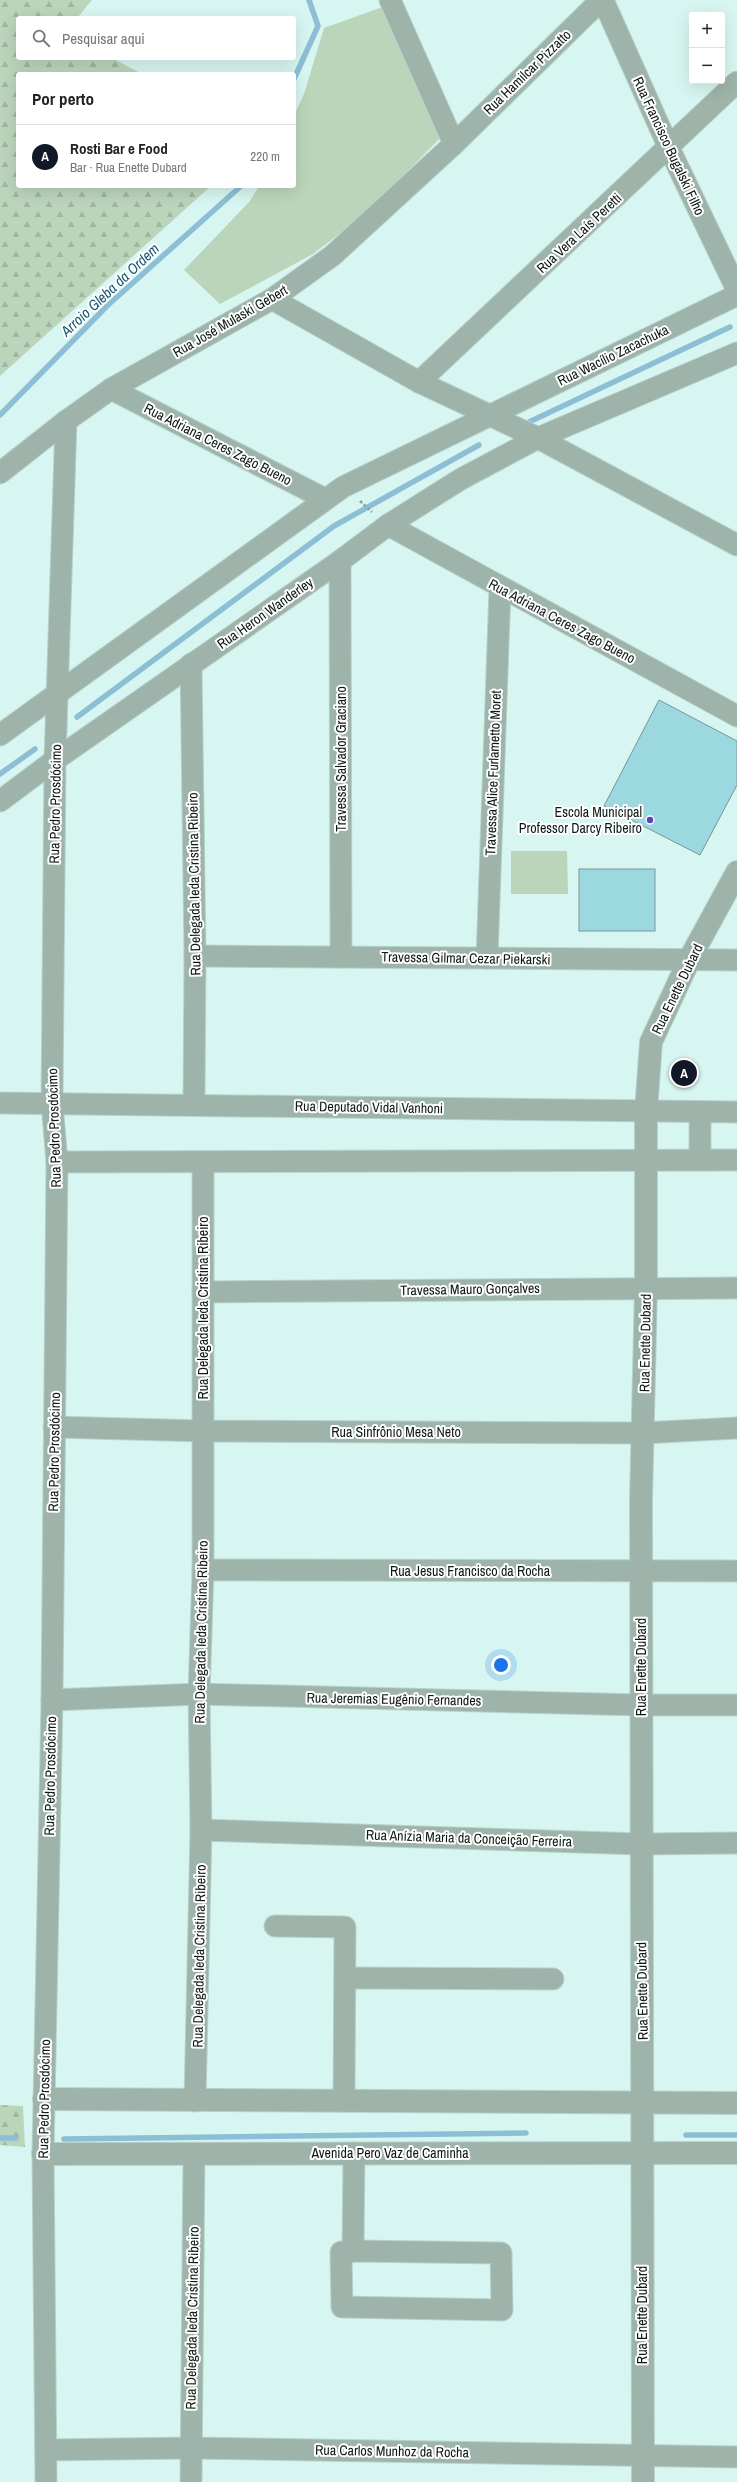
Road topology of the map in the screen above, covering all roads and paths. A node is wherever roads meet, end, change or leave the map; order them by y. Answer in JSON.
{"nodes":[{"id":1,"x":390,"y":0,"type":"edge"},
{"id":2,"x":602,"y":0,"type":"edge"},
{"id":3,"x":737,"y":82,"type":"edge"},
{"id":4,"x":454,"y":144,"type":"junction"},
{"id":5,"x":669,"y":148,"type":"junction"},
{"id":6,"x":737,"y":290,"type":"edge"},
{"id":7,"x":737,"y":295,"type":"edge"},
{"id":8,"x":272,"y":299,"type":"junction"},
{"id":9,"x":737,"y":353,"type":"edge"},
{"id":10,"x":419,"y":382,"type":"junction"},
{"id":11,"x":111,"y":389,"type":"junction"},
{"id":12,"x":488,"y":415,"type":"junction"},
{"id":13,"x":66,"y":421,"type":"junction"},
{"id":14,"x":538,"y":438,"type":"junction"},
{"id":15,"x":0,"y":473,"type":"edge"},
{"id":16,"x":357,"y":498,"type":"dead end"},
{"id":17,"x":325,"y":499,"type":"junction"},
{"id":18,"x":383,"y":521,"type":"junction"},
{"id":19,"x":737,"y":545,"type":"edge"},
{"id":20,"x":340,"y":561,"type":"junction"},
{"id":21,"x":500,"y":588,"type":"junction"},
{"id":22,"x":191,"y":664,"type":"junction"},
{"id":23,"x":57,"y":694,"type":"junction"},
{"id":24,"x":737,"y":716,"type":"edge"},
{"id":25,"x":0,"y":735,"type":"edge"},
{"id":26,"x":54,"y":760,"type":"junction"},
{"id":27,"x":0,"y":802,"type":"edge"},
{"id":28,"x":737,"y":872,"type":"edge"},
{"id":29,"x":195,"y":956,"type":"junction"},
{"id":30,"x":341,"y":957,"type":"junction"},
{"id":31,"x":486,"y":958,"type":"junction"},
{"id":32,"x":689,"y":960,"type":"junction"},
{"id":33,"x":737,"y":960,"type":"edge"},
{"id":34,"x":0,"y":1103,"type":"edge"},
{"id":35,"x":52,"y":1103,"type":"junction"},
{"id":36,"x":194,"y":1104,"type":"junction"},
{"id":37,"x":646,"y":1111,"type":"junction"},
{"id":38,"x":700,"y":1112,"type":"junction"},
{"id":39,"x":737,"y":1112,"type":"edge"},
{"id":40,"x":646,"y":1159,"type":"junction"},
{"id":41,"x":700,"y":1159,"type":"junction"},
{"id":42,"x":737,"y":1160,"type":"edge"},
{"id":43,"x":57,"y":1162,"type":"junction"},
{"id":44,"x":203,"y":1162,"type":"junction"},
{"id":45,"x":646,"y":1288,"type":"junction"},
{"id":46,"x":737,"y":1288,"type":"edge"},
{"id":47,"x":203,"y":1292,"type":"junction"},
{"id":48,"x":54,"y":1427,"type":"junction"},
{"id":49,"x":737,"y":1428,"type":"edge"},
{"id":50,"x":203,"y":1431,"type":"junction"},
{"id":51,"x":643,"y":1433,"type":"junction"},
{"id":52,"x":203,"y":1570,"type":"junction"},
{"id":53,"x":737,"y":1571,"type":"edge"},
{"id":54,"x":641,"y":1572,"type":"junction"},
{"id":55,"x":199,"y":1694,"type":"junction"},
{"id":56,"x":52,"y":1700,"type":"junction"},
{"id":57,"x":641,"y":1705,"type":"junction"},
{"id":58,"x":737,"y":1705,"type":"edge"},
{"id":59,"x":201,"y":1830,"type":"junction"},
{"id":60,"x":641,"y":1844,"type":"junction"},
{"id":61,"x":737,"y":1844,"type":"edge"},
{"id":62,"x":275,"y":1926,"type":"dead end"},
{"id":63,"x":345,"y":1978,"type":"junction"},
{"id":64,"x":553,"y":1980,"type":"dead end"},
{"id":65,"x":44,"y":2099,"type":"junction"},
{"id":66,"x":196,"y":2101,"type":"junction"},
{"id":67,"x":344,"y":2101,"type":"junction"},
{"id":68,"x":643,"y":2102,"type":"junction"},
{"id":69,"x":737,"y":2103,"type":"edge"},
{"id":70,"x":642,"y":2152,"type":"junction"},
{"id":71,"x":737,"y":2152,"type":"edge"},
{"id":72,"x":354,"y":2153,"type":"junction"},
{"id":73,"x":43,"y":2154,"type":"junction"},
{"id":74,"x":194,"y":2154,"type":"junction"},
{"id":75,"x":354,"y":2251,"type":"junction"},
{"id":76,"x":190,"y":2448,"type":"junction"},
{"id":77,"x":46,"y":2450,"type":"junction"},
{"id":78,"x":643,"y":2455,"type":"junction"},
{"id":79,"x":737,"y":2457,"type":"edge"},
{"id":80,"x":46,"y":2482,"type":"edge"},
{"id":81,"x":191,"y":2482,"type":"edge"},
{"id":82,"x":643,"y":2482,"type":"edge"}],
"edges":[{"from":1,"to":4,"type":"street"},
{"from":2,"to":4,"type":"street","name":"Rua Hamilcar Pizzatto"},
{"from":2,"to":5,"type":"street","name":"Rua Francisco Bugalski Filho"},
{"from":3,"to":5,"type":"street","name":"Rua Vera Laís Peretti"},
{"from":4,"to":8,"type":"street","name":"Rua José Mulaski Gebert"},
{"from":5,"to":6,"type":"street","name":"Rua Francisco Bugalski Filho"},
{"from":5,"to":10,"type":"street","name":"Rua Vera Laís Peretti"},
{"from":7,"to":12,"type":"street","name":"Rua Wacílio Zacachuka"},
{"from":8,"to":10,"type":"street"},
{"from":8,"to":11,"type":"street","name":"Rua José Mulaski Gebert"},
{"from":9,"to":14,"type":"street"},
{"from":10,"to":12,"type":"street"},
{"from":11,"to":13,"type":"street","name":"Rua José Mulaski Gebert"},
{"from":11,"to":17,"type":"street","name":"Rua Adriana Ceres Zago Bueno"},
{"from":12,"to":14,"type":"street"},
{"from":12,"to":17,"type":"street"},
{"from":13,"to":15,"type":"street","name":"Rua José Mulaski Gebert"},
{"from":13,"to":23,"type":"street","name":"Rua Pedro Prosdócimo"},
{"from":14,"to":18,"type":"street","name":"Rua Heron Wanderley"},
{"from":14,"to":19,"type":"street"},
{"from":16,"to":18,"type":"path"},
{"from":17,"to":23,"type":"street"},
{"from":18,"to":20,"type":"street","name":"Rua Heron Wanderley"},
{"from":18,"to":21,"type":"street","name":"Rua Adriana Ceres Zago Bueno"},
{"from":20,"to":22,"type":"street","name":"Rua Heron Wanderley"},
{"from":20,"to":30,"type":"street","name":"Travessa Salvador Graciano"},
{"from":21,"to":24,"type":"street","name":"Rua Adriana Ceres Zago Bueno"},
{"from":21,"to":31,"type":"street","name":"Travessa Alice Furlametto Moret"},
{"from":22,"to":26,"type":"street","name":"Rua Heron Wanderley"},
{"from":22,"to":29,"type":"street","name":"Rua Delegada Ieda Cristina Ribeiro"},
{"from":23,"to":25,"type":"street"},
{"from":23,"to":26,"type":"street","name":"Rua Pedro Prosdócimo"},
{"from":26,"to":27,"type":"street","name":"Rua Heron Wanderley"},
{"from":26,"to":35,"type":"street","name":"Rua Pedro Prosdócimo"},
{"from":28,"to":32,"type":"street","name":"Rua Enette Dubard"},
{"from":29,"to":30,"type":"street","name":"Travessa Gilmar Cezar Piekarski"},
{"from":29,"to":36,"type":"street","name":"Rua Delegada Ieda Cristina Ribeiro"},
{"from":30,"to":31,"type":"street","name":"Travessa Gilmar Cezar Piekarski"},
{"from":31,"to":32,"type":"street","name":"Travessa Gilmar Cezar Piekarski"},
{"from":32,"to":33,"type":"street","name":"Travessa Gilmar Cezar Piekarski"},
{"from":32,"to":37,"type":"street","name":"Rua Enette Dubard"},
{"from":34,"to":35,"type":"street","name":"Rua Deputado Vidal Vanhoni"},
{"from":35,"to":36,"type":"street","name":"Rua Deputado Vidal Vanhoni"},
{"from":35,"to":43,"type":"street","name":"Rua Pedro Prosdócimo"},
{"from":36,"to":37,"type":"street","name":"Rua Deputado Vidal Vanhoni"},
{"from":37,"to":38,"type":"street","name":"Rua Deputado Vidal Vanhoni"},
{"from":37,"to":40,"type":"street","name":"Rua Enette Dubard"},
{"from":38,"to":39,"type":"street","name":"Rua Deputado Vidal Vanhoni"},
{"from":38,"to":41,"type":"street"},
{"from":40,"to":41,"type":"street"},
{"from":40,"to":44,"type":"street"},
{"from":40,"to":45,"type":"street","name":"Rua Enette Dubard"},
{"from":41,"to":42,"type":"street"},
{"from":43,"to":44,"type":"street"},
{"from":43,"to":48,"type":"street","name":"Rua Pedro Prosdócimo"},
{"from":44,"to":47,"type":"street","name":"Rua Delegada Ieda Cristina Ribeiro"},
{"from":45,"to":46,"type":"street","name":"Travessa Mauro Gonçalves"},
{"from":45,"to":47,"type":"street","name":"Travessa Mauro Gonçalves"},
{"from":45,"to":51,"type":"street","name":"Rua Enette Dubard"},
{"from":47,"to":50,"type":"street","name":"Rua Delegada Ieda Cristina Ribeiro"},
{"from":48,"to":50,"type":"street","name":"Rua Sinfrônio Mesa Neto"},
{"from":48,"to":56,"type":"street","name":"Rua Pedro Prosdócimo"},
{"from":49,"to":51,"type":"street","name":"Rua Sinfrônio Mesa Neto"},
{"from":50,"to":51,"type":"street","name":"Rua Sinfrônio Mesa Neto"},
{"from":50,"to":52,"type":"street","name":"Rua Delegada Ieda Cristina Ribeiro"},
{"from":51,"to":54,"type":"street","name":"Rua Enette Dubard"},
{"from":52,"to":54,"type":"street","name":"Rua Jesus Francisco da Rocha"},
{"from":52,"to":55,"type":"street","name":"Rua Delegada Ieda Cristina Ribeiro"},
{"from":53,"to":54,"type":"street","name":"Rua Jesus Francisco da Rocha"},
{"from":54,"to":57,"type":"street","name":"Rua Enette Dubard"},
{"from":55,"to":56,"type":"street","name":"Rua Jeremias Eugênio Fernandes"},
{"from":55,"to":57,"type":"street","name":"Rua Jeremias Eugênio Fernandes"},
{"from":55,"to":59,"type":"street","name":"Rua Delegada Ieda Cristina Ribeiro"},
{"from":56,"to":65,"type":"street","name":"Rua Pedro Prosdócimo"},
{"from":57,"to":58,"type":"street","name":"Rua Jeremias Eugênio Fernandes"},
{"from":57,"to":60,"type":"street","name":"Rua Enette Dubard"},
{"from":59,"to":60,"type":"street","name":"Rua Anízia Maria da Conceição Ferreira"},
{"from":59,"to":66,"type":"street","name":"Rua Delegada Ieda Cristina Ribeiro"},
{"from":60,"to":61,"type":"street","name":"Rua Anízia Maria da Conceição Ferreira"},
{"from":60,"to":68,"type":"street","name":"Rua Enette Dubard"},
{"from":62,"to":63,"type":"street"},
{"from":63,"to":64,"type":"street"},
{"from":63,"to":67,"type":"street"},
{"from":65,"to":66,"type":"street"},
{"from":65,"to":73,"type":"street","name":"Rua Pedro Prosdócimo"},
{"from":66,"to":67,"type":"street"},
{"from":67,"to":68,"type":"street"},
{"from":68,"to":69,"type":"street"},
{"from":68,"to":70,"type":"street","name":"Rua Enette Dubard"},
{"from":70,"to":71,"type":"street","name":"Avenida Pero Vaz de Caminha"},
{"from":70,"to":72,"type":"street","name":"Avenida Pero Vaz de Caminha"},
{"from":70,"to":78,"type":"street","name":"Rua Enette Dubard"},
{"from":72,"to":74,"type":"street","name":"Avenida Pero Vaz de Caminha"},
{"from":72,"to":75,"type":"street"},
{"from":73,"to":74,"type":"street","name":"Avenida Pero Vaz de Caminha"},
{"from":73,"to":77,"type":"street","name":"Rua Pedro Prosdócimo"},
{"from":74,"to":76,"type":"street","name":"Rua Delegada Ieda Cristina Ribeiro"},
{"from":75,"to":75,"type":"street"},
{"from":76,"to":77,"type":"street","name":"Rua Carlos Munhoz da Rocha"},
{"from":76,"to":78,"type":"street","name":"Rua Carlos Munhoz da Rocha"},
{"from":76,"to":81,"type":"street","name":"Rua Delegada Ieda Cristina Ribeiro"},
{"from":77,"to":80,"type":"street","name":"Rua Pedro Prosdócimo"},
{"from":78,"to":79,"type":"street","name":"Rua Carlos Munhoz da Rocha"},
{"from":78,"to":82,"type":"street","name":"Rua Enette Dubard"}]}
